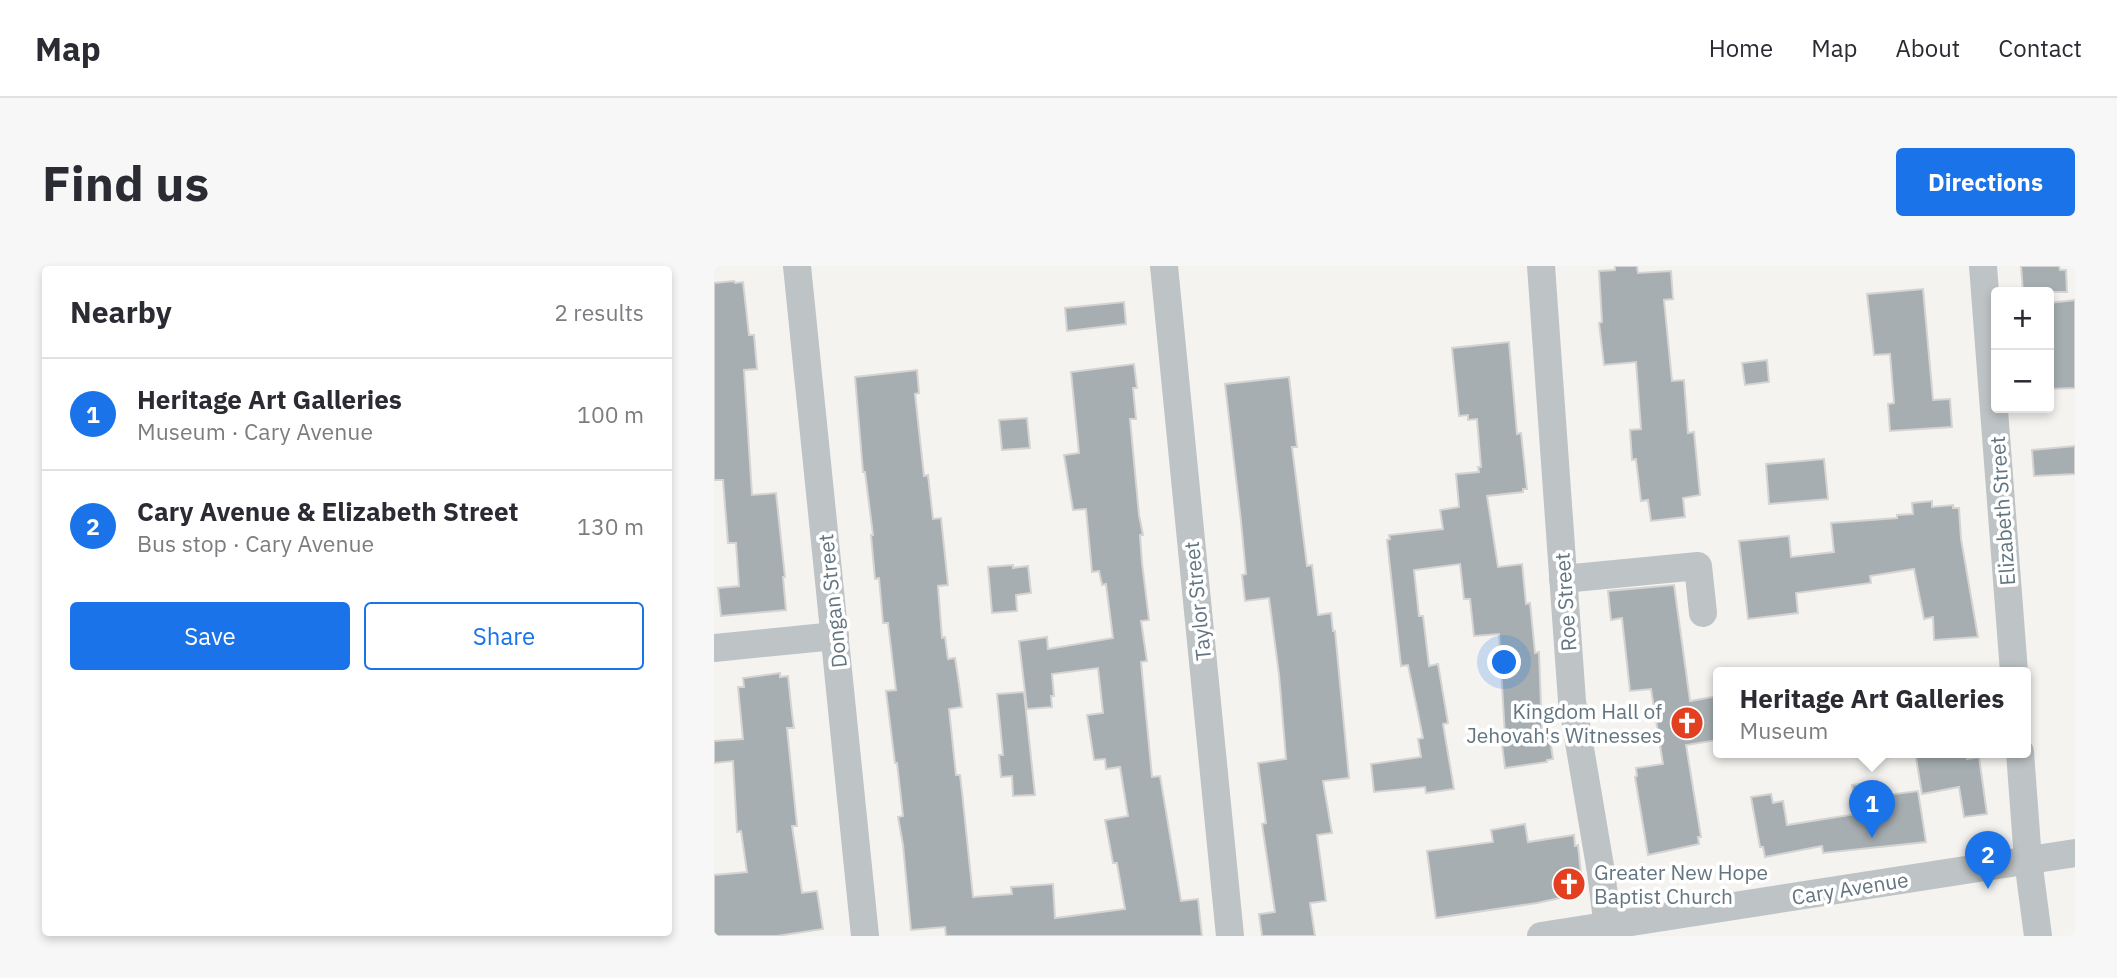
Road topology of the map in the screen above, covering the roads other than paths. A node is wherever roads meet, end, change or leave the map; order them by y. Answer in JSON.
{"nodes":[{"id":1,"x":797,"y":266,"type":"edge"},
{"id":2,"x":1164,"y":266,"type":"edge"},
{"id":3,"x":1541,"y":266,"type":"edge"},
{"id":4,"x":1983,"y":266,"type":"edge"},
{"id":5,"x":1563,"y":579,"type":"junction"},
{"id":6,"x":1703,"y":613,"type":"dead end"},
{"id":7,"x":835,"y":636,"type":"junction"},
{"id":8,"x":714,"y":648,"type":"edge"},
{"id":9,"x":2014,"y":667,"type":"edge"},
{"id":10,"x":2020,"y":758,"type":"edge"},
{"id":11,"x":2075,"y":853,"type":"edge"},
{"id":12,"x":2028,"y":860,"type":"junction"},
{"id":13,"x":1609,"y":931,"type":"edge"},
{"id":14,"x":865,"y":936,"type":"edge"},
{"id":15,"x":1230,"y":936,"type":"edge"},
{"id":16,"x":1541,"y":936,"type":"edge"},
{"id":17,"x":2038,"y":936,"type":"edge"}],
"edges":[{"from":1,"to":7,"type":"street","name":"Dongan Street"},
{"from":2,"to":15,"type":"street","name":"Taylor Street"},
{"from":3,"to":5,"type":"street","name":"Roe Street"},
{"from":4,"to":9,"type":"street","name":"Elizabeth Street"},
{"from":5,"to":6,"type":"street"},
{"from":5,"to":13,"type":"street","name":"Roe Street"},
{"from":7,"to":8,"type":"street"},
{"from":7,"to":14,"type":"street","name":"Dongan Street"},
{"from":10,"to":12,"type":"street"},
{"from":11,"to":12,"type":"street","name":"Cary Avenue"},
{"from":12,"to":13,"type":"street","name":"Cary Avenue"},
{"from":12,"to":17,"type":"street"},
{"from":13,"to":16,"type":"street","name":"Cary Avenue"}]}
